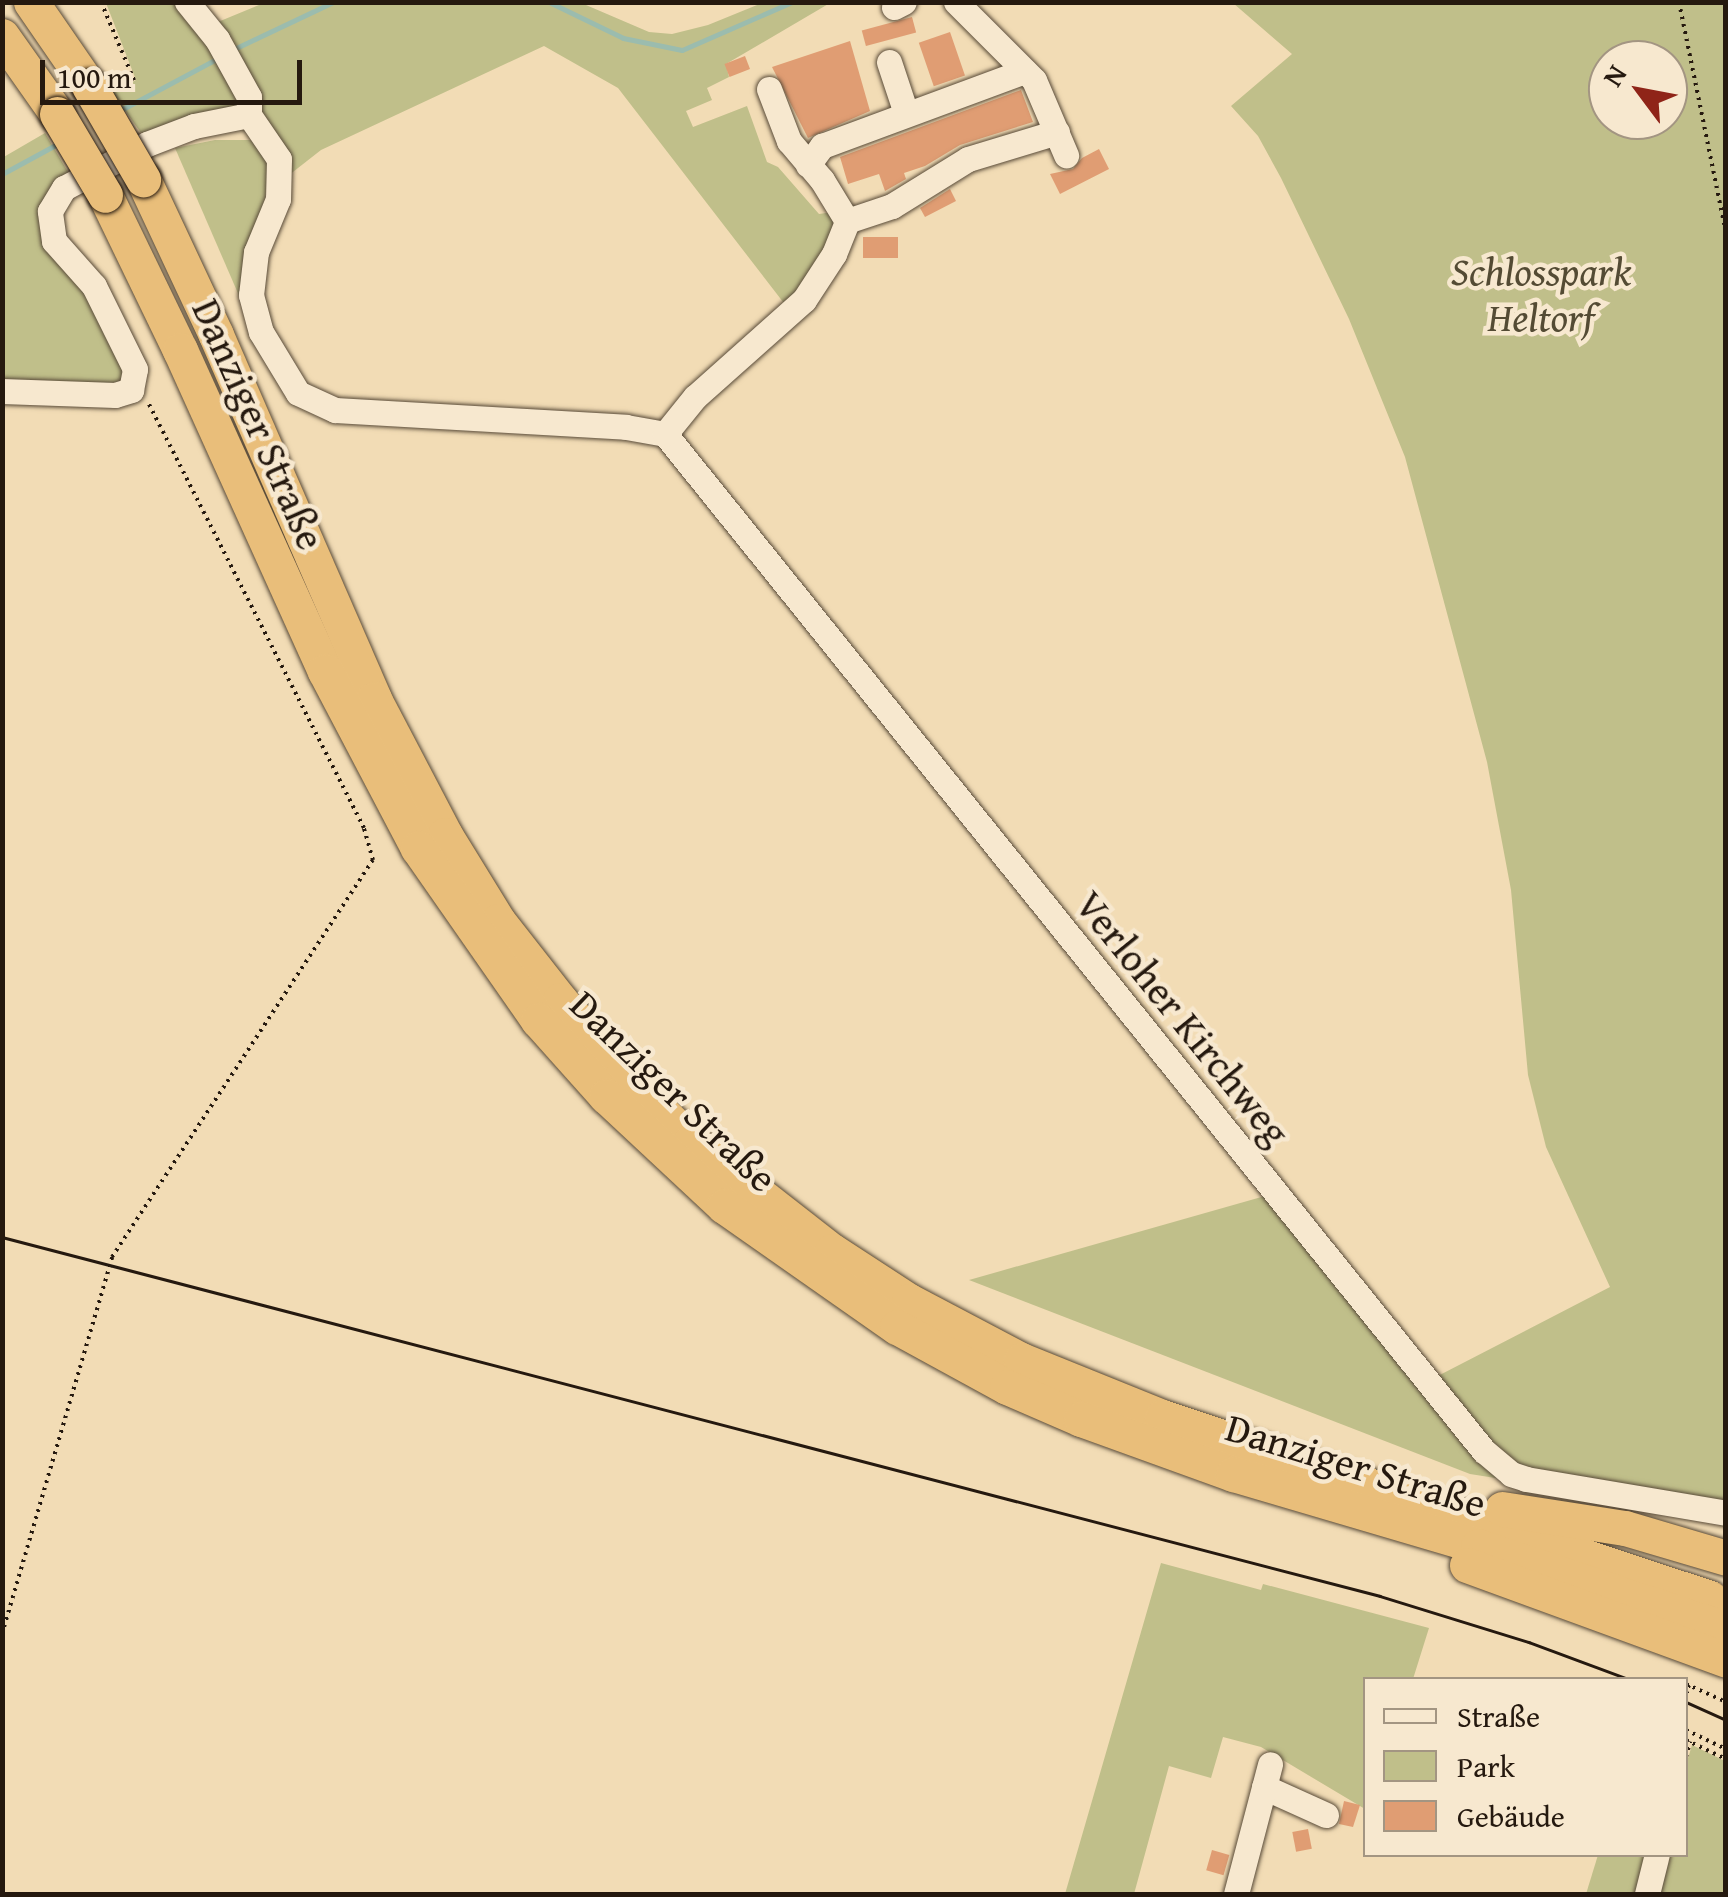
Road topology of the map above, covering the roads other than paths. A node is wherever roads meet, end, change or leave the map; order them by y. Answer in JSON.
{"nodes":[{"id":1,"x":30,"y":2,"type":"edge"},
{"id":2,"x":187,"y":2,"type":"edge"},
{"id":3,"x":956,"y":2,"type":"edge"},
{"id":4,"x":2,"y":36,"type":"edge"},
{"id":5,"x":889,"y":62,"type":"dead end"},
{"id":6,"x":1025,"y":72,"type":"junction"},
{"id":7,"x":769,"y":90,"type":"dead end"},
{"id":8,"x":906,"y":112,"type":"junction"},
{"id":9,"x":249,"y":115,"type":"junction"},
{"id":10,"x":808,"y":165,"type":"junction"},
{"id":11,"x":847,"y":221,"type":"junction"},
{"id":12,"x":2,"y":391,"type":"edge"},
{"id":13,"x":664,"y":434,"type":"junction"},
{"id":14,"x":1298,"y":1494,"type":"junction"},
{"id":15,"x":1399,"y":1494,"type":"junction"},
{"id":16,"x":1726,"y":1513,"type":"edge"},
{"id":17,"x":1726,"y":1558,"type":"edge"},
{"id":18,"x":1726,"y":1604,"type":"edge"},
{"id":19,"x":1726,"y":1629,"type":"edge"},
{"id":20,"x":1726,"y":1660,"type":"edge"},
{"id":21,"x":1326,"y":1815,"type":"dead end"},
{"id":22,"x":1656,"y":1857,"type":"edge"},
{"id":23,"x":1236,"y":1894,"type":"edge"},
{"id":24,"x":1647,"y":1894,"type":"edge"}],
"edges":[{"from":1,"to":15,"type":"highway","name":"Danziger Straße","bridge":true},
{"from":2,"to":9,"type":"street"},
{"from":3,"to":6,"type":"street"},
{"from":4,"to":14,"type":"highway","name":"Danziger Straße","bridge":true},
{"from":5,"to":8,"type":"street"},
{"from":6,"to":8,"type":"street"},
{"from":6,"to":11,"type":"street"},
{"from":7,"to":10,"type":"street"},
{"from":8,"to":10,"type":"street"},
{"from":9,"to":12,"type":"street"},
{"from":9,"to":13,"type":"street"},
{"from":10,"to":11,"type":"street"},
{"from":11,"to":13,"type":"street"},
{"from":13,"to":16,"type":"street","name":"Verloher Kirchweg"},
{"from":14,"to":19,"type":"highway","name":"Danziger Straße"},
{"from":14,"to":20,"type":"highway"},
{"from":15,"to":17,"type":"highway"},
{"from":15,"to":18,"type":"highway","name":"Danziger Straße"},
{"from":21,"to":23,"type":"street"},
{"from":22,"to":24,"type":"street"}]}
